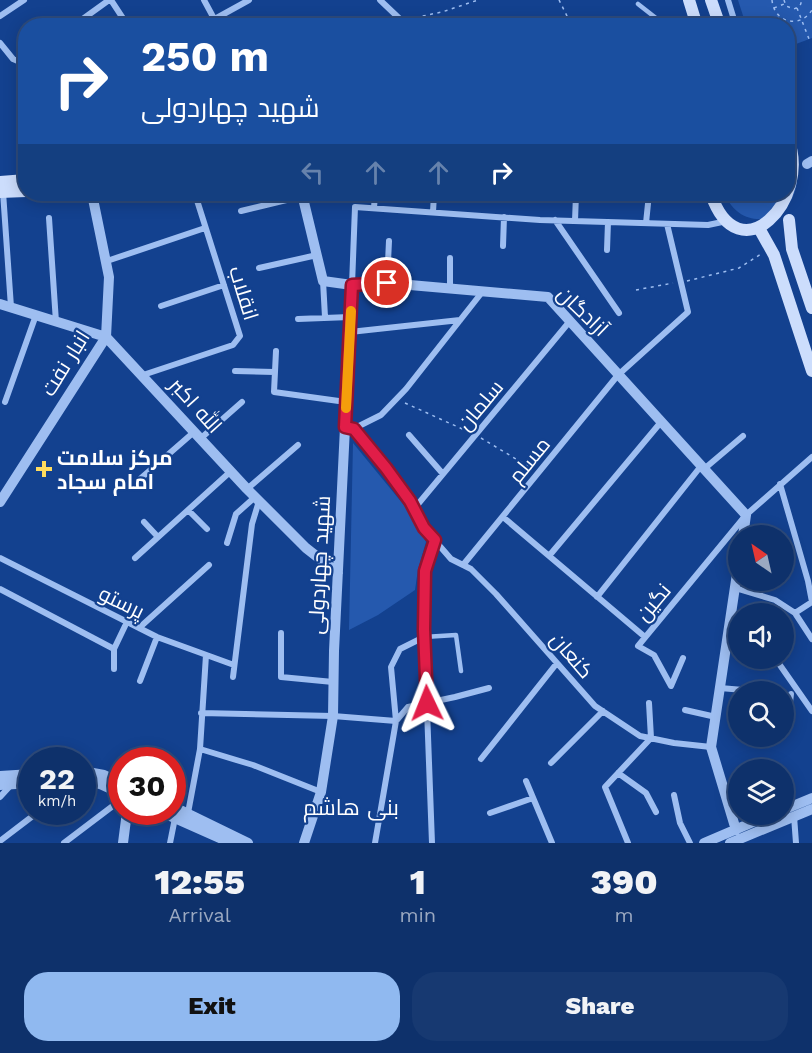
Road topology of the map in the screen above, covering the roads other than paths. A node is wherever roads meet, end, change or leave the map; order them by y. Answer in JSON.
{"nodes":[{"id":1,"x":24,"y":0,"type":"edge"},
{"id":2,"x":110,"y":0,"type":"edge"},
{"id":3,"x":204,"y":0,"type":"edge"},
{"id":4,"x":249,"y":0,"type":"edge"},
{"id":5,"x":380,"y":0,"type":"edge"},
{"id":6,"x":688,"y":0,"type":"edge"},
{"id":7,"x":711,"y":0,"type":"edge"},
{"id":8,"x":728,"y":0,"type":"edge"},
{"id":9,"x":638,"y":4,"type":"dead end"},
{"id":10,"x":0,"y":16,"type":"edge"},
{"id":11,"x":84,"y":18,"type":"edge"},
{"id":12,"x":122,"y":18,"type":"edge"},
{"id":13,"x":214,"y":18,"type":"edge"},
{"id":14,"x":222,"y":18,"type":"edge"},
{"id":15,"x":399,"y":18,"type":"edge"},
{"id":16,"x":656,"y":18,"type":"edge"},
{"id":17,"x":695,"y":18,"type":"edge"},
{"id":18,"x":717,"y":18,"type":"edge"},
{"id":19,"x":734,"y":18,"type":"edge"},
{"id":20,"x":0,"y":43,"type":"edge"},
{"id":21,"x":18,"y":61,"type":"edge"},
{"id":22,"x":795,"y":145,"type":"edge"},
{"id":23,"x":809,"y":162,"type":"edge"},
{"id":24,"x":809,"y":179,"type":"dead end"},
{"id":25,"x":18,"y":183,"type":"edge"},
{"id":26,"x":1,"y":189,"type":"edge"},
{"id":27,"x":18,"y":190,"type":"edge"},
{"id":28,"x":94,"y":201,"type":"edge"},
{"id":29,"x":197,"y":201,"type":"edge"},
{"id":30,"x":280,"y":201,"type":"edge"},
{"id":31,"x":304,"y":201,"type":"edge"},
{"id":32,"x":374,"y":201,"type":"edge"},
{"id":33,"x":434,"y":201,"type":"edge"},
{"id":34,"x":576,"y":201,"type":"edge"},
{"id":35,"x":648,"y":201,"type":"edge"},
{"id":36,"x":714,"y":201,"type":"edge"},
{"id":37,"x":374,"y":208,"type":"junction"},
{"id":38,"x":800,"y":209,"type":"dead end"},
{"id":39,"x":241,"y":211,"type":"dead end"},
{"id":40,"x":433,"y":212,"type":"junction"},
{"id":41,"x":504,"y":217,"type":"junction"},
{"id":42,"x":49,"y":218,"type":"dead end"},
{"id":43,"x":555,"y":220,"type":"junction"},
{"id":44,"x":789,"y":220,"type":"junction"},
{"id":45,"x":575,"y":221,"type":"junction"},
{"id":46,"x":730,"y":221,"type":"junction"},
{"id":47,"x":608,"y":222,"type":"junction"},
{"id":48,"x":646,"y":223,"type":"junction"},
{"id":49,"x":667,"y":224,"type":"junction"},
{"id":50,"x":206,"y":228,"type":"junction"},
{"id":51,"x":760,"y":230,"type":"junction"},
{"id":52,"x":389,"y":241,"type":"dead end"},
{"id":53,"x":502,"y":246,"type":"dead end"},
{"id":54,"x":607,"y":250,"type":"dead end"},
{"id":55,"x":316,"y":255,"type":"junction"},
{"id":56,"x":450,"y":258,"type":"dead end"},
{"id":57,"x":107,"y":261,"type":"junction"},
{"id":58,"x":259,"y":268,"type":"dead end"},
{"id":59,"x":323,"y":281,"type":"junction"},
{"id":60,"x":387,"y":283,"type":"junction"},
{"id":61,"x":224,"y":285,"type":"junction"},
{"id":62,"x":352,"y":285,"type":"junction"},
{"id":63,"x":450,"y":289,"type":"junction"},
{"id":64,"x":483,"y":291,"type":"junction"},
{"id":65,"x":6,"y":306,"type":"edge"},
{"id":66,"x":161,"y":306,"type":"dead end"},
{"id":67,"x":812,"y":308,"type":"edge"},
{"id":68,"x":619,"y":314,"type":"dead end"},
{"id":69,"x":36,"y":315,"type":"junction"},
{"id":70,"x":350,"y":316,"type":"junction"},
{"id":71,"x":325,"y":317,"type":"junction"},
{"id":72,"x":298,"y":319,"type":"dead end"},
{"id":73,"x":460,"y":320,"type":"junction"},
{"id":74,"x":570,"y":321,"type":"junction"},
{"id":75,"x":56,"y":322,"type":"junction"},
{"id":76,"x":350,"y":332,"type":"junction"},
{"id":77,"x":106,"y":338,"type":"junction"},
{"id":78,"x":276,"y":351,"type":"dead end"},
{"id":79,"x":235,"y":371,"type":"dead end"},
{"id":80,"x":812,"y":371,"type":"edge"},
{"id":81,"x":274,"y":372,"type":"junction"},
{"id":82,"x":143,"y":375,"type":"junction"},
{"id":83,"x":618,"y":375,"type":"junction"},
{"id":84,"x":5,"y":402,"type":"dead end"},
{"id":85,"x":242,"y":402,"type":"dead end"},
{"id":86,"x":346,"y":402,"type":"junction"},
{"id":87,"x":661,"y":422,"type":"junction"},
{"id":88,"x":349,"y":428,"type":"junction"},
{"id":89,"x":409,"y":435,"type":"dead end"},
{"id":90,"x":197,"y":436,"type":"junction"},
{"id":91,"x":743,"y":436,"type":"dead end"},
{"id":92,"x":298,"y":445,"type":"dead end"},
{"id":93,"x":812,"y":457,"type":"edge"},
{"id":94,"x":703,"y":468,"type":"junction"},
{"id":95,"x":230,"y":472,"type":"junction"},
{"id":96,"x":443,"y":474,"type":"junction"},
{"id":97,"x":140,"y":479,"type":"dead end"},
{"id":98,"x":780,"y":484,"type":"junction"},
{"id":99,"x":254,"y":495,"type":"junction"},
{"id":100,"x":1,"y":497,"type":"edge"},
{"id":101,"x":414,"y":509,"type":"junction"},
{"id":102,"x":188,"y":510,"type":"junction"},
{"id":103,"x":746,"y":515,"type":"junction"},
{"id":104,"x":503,"y":517,"type":"junction"},
{"id":105,"x":144,"y":522,"type":"dead end"},
{"id":106,"x":745,"y":525,"type":"edge"},
{"id":107,"x":207,"y":529,"type":"dead end"},
{"id":108,"x":158,"y":537,"type":"junction"},
{"id":109,"x":435,"y":540,"type":"junction"},
{"id":110,"x":227,"y":543,"type":"dead end"},
{"id":111,"x":549,"y":556,"type":"junction"},
{"id":112,"x":0,"y":558,"type":"edge"},
{"id":113,"x":135,"y":558,"type":"dead end"},
{"id":114,"x":209,"y":565,"type":"dead end"},
{"id":115,"x":464,"y":566,"type":"junction"},
{"id":116,"x":338,"y":573,"type":"junction"},
{"id":117,"x":0,"y":589,"type":"edge"},
{"id":118,"x":745,"y":591,"type":"edge"},
{"id":119,"x":597,"y":597,"type":"junction"},
{"id":120,"x":795,"y":614,"type":"junction"},
{"id":121,"x":125,"y":626,"type":"dead end"},
{"id":122,"x":139,"y":628,"type":"junction"},
{"id":123,"x":281,"y":633,"type":"dead end"},
{"id":124,"x":157,"y":637,"type":"junction"},
{"id":125,"x":424,"y":637,"type":"junction"},
{"id":126,"x":645,"y":637,"type":"junction"},
{"id":127,"x":812,"y":639,"type":"edge"},
{"id":128,"x":728,"y":648,"type":"edge"},
{"id":129,"x":114,"y":649,"type":"junction"},
{"id":130,"x":206,"y":655,"type":"junction"},
{"id":131,"x":683,"y":658,"type":"dead end"},
{"id":132,"x":557,"y":663,"type":"junction"},
{"id":133,"x":234,"y":665,"type":"junction"},
{"id":134,"x":114,"y":669,"type":"dead end"},
{"id":135,"x":784,"y":669,"type":"edge"},
{"id":136,"x":460,"y":671,"type":"dead end"},
{"id":137,"x":233,"y":677,"type":"dead end"},
{"id":138,"x":140,"y":681,"type":"dead end"},
{"id":139,"x":333,"y":682,"type":"junction"},
{"id":140,"x":489,"y":688,"type":"dead end"},
{"id":141,"x":720,"y":688,"type":"junction"},
{"id":142,"x":728,"y":689,"type":"edge"},
{"id":143,"x":794,"y":694,"type":"edge"},
{"id":144,"x":801,"y":694,"type":"junction"},
{"id":145,"x":427,"y":703,"type":"junction"},
{"id":146,"x":649,"y":703,"type":"dead end"},
{"id":147,"x":685,"y":710,"type":"dead end"},
{"id":148,"x":603,"y":711,"type":"junction"},
{"id":149,"x":812,"y":711,"type":"edge"},
{"id":150,"x":201,"y":713,"type":"junction"},
{"id":151,"x":333,"y":716,"type":"junction"},
{"id":152,"x":716,"y":717,"type":"junction"},
{"id":153,"x":396,"y":722,"type":"junction"},
{"id":154,"x":651,"y":738,"type":"junction"},
{"id":155,"x":711,"y":747,"type":"junction"},
{"id":156,"x":200,"y":749,"type":"junction"},
{"id":157,"x":481,"y":759,"type":"dead end"},
{"id":158,"x":551,"y":763,"type":"dead end"},
{"id":159,"x":618,"y":772,"type":"junction"},
{"id":160,"x":18,"y":775,"type":"edge"},
{"id":161,"x":0,"y":776,"type":"edge"},
{"id":162,"x":526,"y":781,"type":"dead end"},
{"id":163,"x":5,"y":785,"type":"edge"},
{"id":164,"x":321,"y":792,"type":"junction"},
{"id":165,"x":674,"y":795,"type":"dead end"},
{"id":166,"x":0,"y":797,"type":"edge"},
{"id":167,"x":533,"y":798,"type":"junction"},
{"id":168,"x":812,"y":798,"type":"edge"},
{"id":169,"x":794,"y":805,"type":"edge"},
{"id":170,"x":812,"y":808,"type":"edge"},
{"id":171,"x":108,"y":810,"type":"edge"},
{"id":172,"x":656,"y":812,"type":"dead end"},
{"id":173,"x":188,"y":813,"type":"joint"},
{"id":174,"x":490,"y":813,"type":"dead end"},
{"id":175,"x":794,"y":816,"type":"joint"},
{"id":176,"x":186,"y":823,"type":"edge"},
{"id":177,"x":21,"y":825,"type":"edge"},
{"id":178,"x":125,"y":825,"type":"edge"},
{"id":179,"x":174,"y":825,"type":"edge"},
{"id":180,"x":756,"y":825,"type":"edge"},
{"id":181,"x":771,"y":825,"type":"edge"},
{"id":182,"x":735,"y":839,"type":"edge"},
{"id":183,"x":0,"y":841,"type":"edge"},
{"id":184,"x":64,"y":843,"type":"edge"},
{"id":185,"x":123,"y":843,"type":"edge"},
{"id":186,"x":170,"y":843,"type":"edge"},
{"id":187,"x":231,"y":843,"type":"edge"},
{"id":188,"x":248,"y":843,"type":"edge"},
{"id":189,"x":304,"y":843,"type":"edge"},
{"id":190,"x":375,"y":843,"type":"edge"},
{"id":191,"x":432,"y":843,"type":"edge"},
{"id":192,"x":552,"y":843,"type":"edge"},
{"id":193,"x":628,"y":843,"type":"edge"},
{"id":194,"x":690,"y":843,"type":"edge"},
{"id":195,"x":704,"y":843,"type":"edge"},
{"id":196,"x":796,"y":843,"type":"edge"}],
"edges":[{"from":1,"to":10,"type":"street"},
{"from":2,"to":11,"type":"street"},
{"from":2,"to":12,"type":"street"},
{"from":3,"to":13,"type":"street"},
{"from":4,"to":14,"type":"street"},
{"from":5,"to":15,"type":"street"},
{"from":6,"to":17,"type":"main road"},
{"from":7,"to":18,"type":"main road"},
{"from":8,"to":19,"type":"street"},
{"from":9,"to":16,"type":"lane"},
{"from":20,"to":21,"type":"street"},
{"from":22,"to":23,"type":"main road"},
{"from":23,"to":24,"type":"main road"},
{"from":25,"to":26,"type":"main road"},
{"from":26,"to":27,"type":"main road"},
{"from":26,"to":65,"type":"street"},
{"from":28,"to":57,"type":"street","name":"انبار نفت"},
{"from":29,"to":50,"type":"street","name":"انقلاب"},
{"from":30,"to":39,"type":"street"},
{"from":31,"to":55,"type":"street"},
{"from":32,"to":37,"type":"street"},
{"from":33,"to":40,"type":"street"},
{"from":34,"to":45,"type":"street"},
{"from":35,"to":48,"type":"street"},
{"from":36,"to":46,"type":"main road"},
{"from":37,"to":40,"type":"street"},
{"from":37,"to":62,"type":"street"},
{"from":38,"to":44,"type":"main road"},
{"from":40,"to":41,"type":"street"},
{"from":41,"to":43,"type":"street"},
{"from":41,"to":53,"type":"street"},
{"from":42,"to":75,"type":"street"},
{"from":43,"to":45,"type":"street"},
{"from":43,"to":68,"type":"street"},
{"from":44,"to":51,"type":"main road"},
{"from":44,"to":67,"type":"main road"},
{"from":45,"to":47,"type":"street"},
{"from":46,"to":49,"type":"street"},
{"from":46,"to":51,"type":"main road"},
{"from":47,"to":48,"type":"street"},
{"from":47,"to":54,"type":"street"},
{"from":48,"to":49,"type":"street"},
{"from":49,"to":83,"type":"street","name":"مسلم"},
{"from":50,"to":57,"type":"street"},
{"from":50,"to":61,"type":"street","name":"انقلاب"},
{"from":51,"to":80,"type":"main road"},
{"from":52,"to":60,"type":"street"},
{"from":55,"to":58,"type":"street"},
{"from":55,"to":59,"type":"street"},
{"from":56,"to":63,"type":"street"},
{"from":57,"to":77,"type":"street","name":"انبار نفت"},
{"from":59,"to":62,"type":"street","name":"آزادگان"},
{"from":59,"to":71,"type":"street"},
{"from":60,"to":62,"type":"street","name":"آزادگان"},
{"from":60,"to":63,"type":"street","name":"آزادگان"},
{"from":61,"to":66,"type":"street"},
{"from":61,"to":82,"type":"street","name":"انقلاب"},
{"from":62,"to":70,"type":"street","name":"شهید چهاردولی"},
{"from":63,"to":64,"type":"street","name":"آزادگان"},
{"from":64,"to":73,"type":"street"},
{"from":64,"to":74,"type":"street","name":"آزادگان"},
{"from":65,"to":69,"type":"street","name":"الله اکبر"},
{"from":69,"to":75,"type":"street","name":"الله اکبر"},
{"from":69,"to":84,"type":"street"},
{"from":70,"to":71,"type":"street"},
{"from":70,"to":76,"type":"street","name":"شهید چهاردولی"},
{"from":71,"to":72,"type":"street"},
{"from":73,"to":76,"type":"street"},
{"from":73,"to":88,"type":"street"},
{"from":74,"to":83,"type":"street","name":"آزادگان"},
{"from":74,"to":96,"type":"street","name":"سلمان"},
{"from":75,"to":77,"type":"street","name":"الله اکبر"},
{"from":76,"to":86,"type":"street","name":"شهید چهاردولی"},
{"from":77,"to":82,"type":"street","name":"الله اکبر"},
{"from":77,"to":100,"type":"street","name":"انبار نفت"},
{"from":78,"to":81,"type":"street"},
{"from":79,"to":81,"type":"street"},
{"from":81,"to":86,"type":"street"},
{"from":82,"to":90,"type":"street","name":"الله اکبر"},
{"from":83,"to":87,"type":"street","name":"آزادگان"},
{"from":83,"to":104,"type":"street","name":"مسلم"},
{"from":85,"to":90,"type":"street"},
{"from":86,"to":88,"type":"street","name":"شهید چهاردولی"},
{"from":87,"to":94,"type":"street","name":"آزادگان"},
{"from":87,"to":111,"type":"street"},
{"from":88,"to":101,"type":"street","name":"کنعان"},
{"from":88,"to":116,"type":"street","name":"شهید چهاردولی"},
{"from":89,"to":96,"type":"street"},
{"from":90,"to":95,"type":"street","name":"الله اکبر"},
{"from":90,"to":97,"type":"street"},
{"from":91,"to":94,"type":"street"},
{"from":92,"to":99,"type":"street"},
{"from":93,"to":98,"type":"street"},
{"from":94,"to":103,"type":"street","name":"آزادگان"},
{"from":94,"to":119,"type":"street"},
{"from":95,"to":99,"type":"street","name":"الله اکبر"},
{"from":95,"to":102,"type":"street"},
{"from":96,"to":101,"type":"street","name":"سلمان"},
{"from":98,"to":103,"type":"street"},
{"from":98,"to":120,"type":"street"},
{"from":99,"to":110,"type":"street"},
{"from":99,"to":116,"type":"street","name":"الله اکبر"},
{"from":99,"to":133,"type":"street"},
{"from":101,"to":109,"type":"street","name":"کنعان"},
{"from":102,"to":107,"type":"street"},
{"from":102,"to":108,"type":"street"},
{"from":103,"to":106,"type":"street"},
{"from":103,"to":126,"type":"street","name":"نگین"},
{"from":104,"to":111,"type":"street"},
{"from":104,"to":115,"type":"street","name":"مسلم"},
{"from":105,"to":108,"type":"street"},
{"from":108,"to":113,"type":"street"},
{"from":109,"to":115,"type":"street","name":"کنعان"},
{"from":109,"to":125,"type":"street"},
{"from":111,"to":119,"type":"street"},
{"from":112,"to":122,"type":"street","name":"پرستو"},
{"from":114,"to":122,"type":"street"},
{"from":115,"to":132,"type":"street","name":"کنعان"},
{"from":116,"to":139,"type":"street","name":"شهید چهاردولی"},
{"from":117,"to":129,"type":"street"},
{"from":118,"to":120,"type":"street"},
{"from":119,"to":126,"type":"street"},
{"from":120,"to":127,"type":"street"},
{"from":121,"to":129,"type":"street"},
{"from":122,"to":124,"type":"street","name":"پرستو"},
{"from":123,"to":139,"type":"street"},
{"from":124,"to":130,"type":"street","name":"پرستو"},
{"from":124,"to":138,"type":"street"},
{"from":125,"to":136,"type":"lane"},
{"from":125,"to":145,"type":"street"},
{"from":125,"to":153,"type":"street"},
{"from":126,"to":131,"type":"street","name":"نگین"},
{"from":128,"to":141,"type":"street"},
{"from":129,"to":134,"type":"street"},
{"from":130,"to":133,"type":"street","name":"پرستو"},
{"from":130,"to":150,"type":"street"},
{"from":132,"to":148,"type":"street","name":"کنعان"},
{"from":132,"to":157,"type":"street"},
{"from":133,"to":137,"type":"street"},
{"from":135,"to":144,"type":"street"},
{"from":139,"to":151,"type":"street","name":"شهید چهاردولی"},
{"from":140,"to":145,"type":"street"},
{"from":141,"to":142,"type":"street"},
{"from":141,"to":152,"type":"street"},
{"from":143,"to":144,"type":"street"},
{"from":144,"to":149,"type":"street"},
{"from":145,"to":153,"type":"street"},
{"from":145,"to":191,"type":"street"},
{"from":146,"to":154,"type":"street"},
{"from":147,"to":152,"type":"street"},
{"from":148,"to":154,"type":"street","name":"کنعان"},
{"from":148,"to":158,"type":"street"},
{"from":150,"to":151,"type":"street"},
{"from":150,"to":156,"type":"street"},
{"from":151,"to":153,"type":"street"},
{"from":151,"to":164,"type":"street","name":"شهید چهاردولی"},
{"from":152,"to":155,"type":"street"},
{"from":153,"to":190,"type":"street"},
{"from":154,"to":155,"type":"street","name":"کنعان"},
{"from":154,"to":159,"type":"street"},
{"from":155,"to":182,"type":"street"},
{"from":156,"to":164,"type":"street"},
{"from":156,"to":173,"type":"street"},
{"from":159,"to":172,"type":"street"},
{"from":159,"to":193,"type":"street"},
{"from":160,"to":161,"type":"street"},
{"from":162,"to":167,"type":"street"},
{"from":163,"to":166,"type":"street"},
{"from":164,"to":189,"type":"street","name":"شهید چهاردولی"},
{"from":165,"to":194,"type":"street"},
{"from":167,"to":174,"type":"street"},
{"from":167,"to":192,"type":"street"},
{"from":168,"to":169,"type":"street"},
{"from":170,"to":175,"type":"street"},
{"from":171,"to":184,"type":"street"},
{"from":173,"to":188,"type":"street"},
{"from":175,"to":196,"type":"street"},
{"from":176,"to":187,"type":"street"},
{"from":177,"to":183,"type":"street"},
{"from":178,"to":185,"type":"street"},
{"from":179,"to":186,"type":"street"},
{"from":180,"to":182,"type":"street"},
{"from":181,"to":182,"type":"street"},
{"from":182,"to":195,"type":"street"}]}
